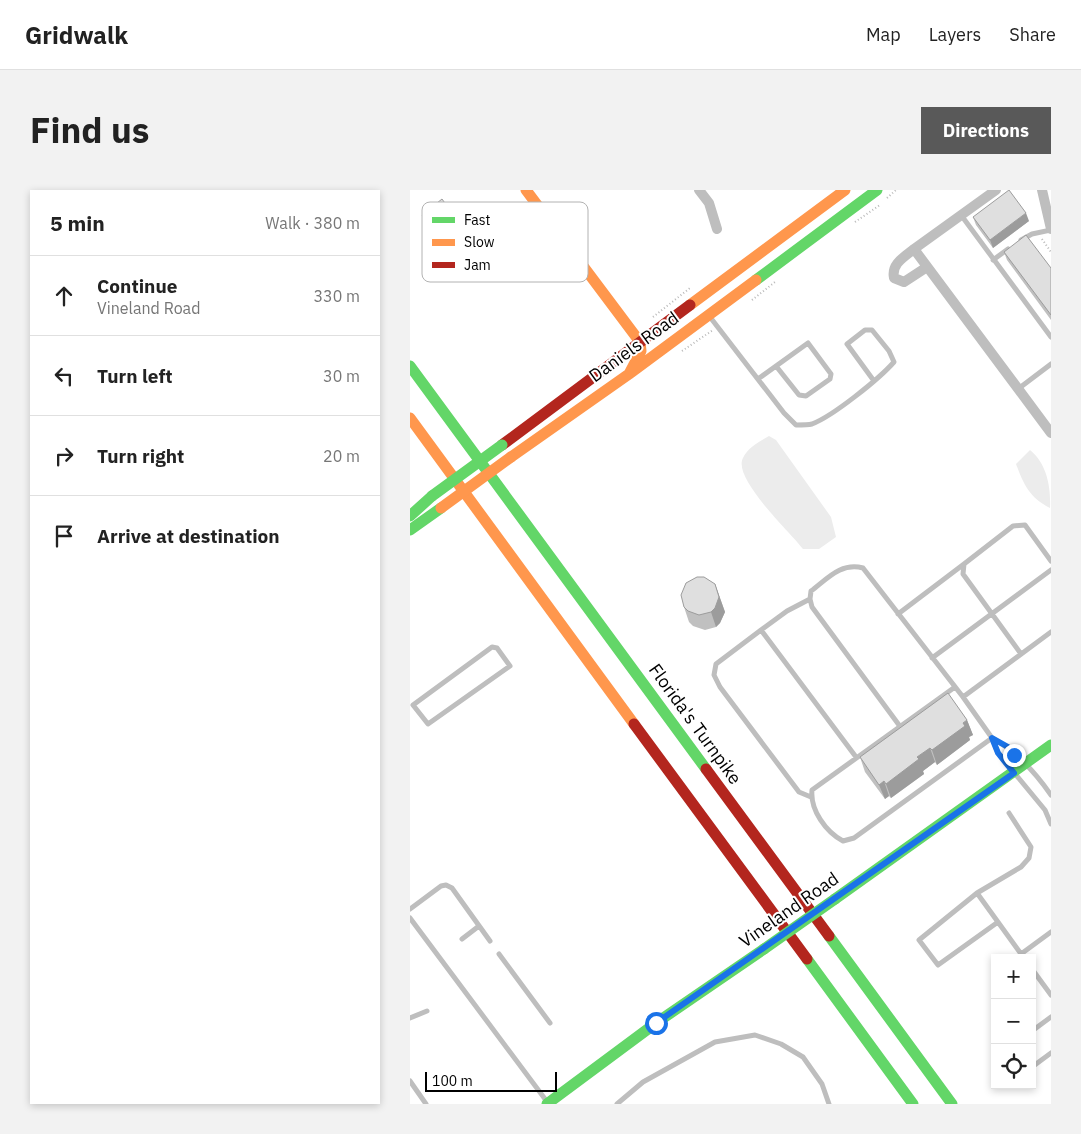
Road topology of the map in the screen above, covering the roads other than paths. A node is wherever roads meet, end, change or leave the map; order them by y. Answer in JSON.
{"nodes":[{"id":1,"x":526,"y":190,"type":"edge"},
{"id":2,"x":699,"y":190,"type":"edge"},
{"id":3,"x":845,"y":190,"type":"edge"},
{"id":4,"x":877,"y":190,"type":"edge"},
{"id":5,"x":996,"y":190,"type":"edge"},
{"id":6,"x":1042,"y":190,"type":"edge"},
{"id":7,"x":535,"y":202,"type":"edge"},
{"id":8,"x":961,"y":215,"type":"junction"},
{"id":9,"x":717,"y":229,"type":"dead end"},
{"id":10,"x":1051,"y":230,"type":"edge"},
{"id":11,"x":914,"y":249,"type":"junction"},
{"id":12,"x":994,"y":260,"type":"junction"},
{"id":13,"x":927,"y":267,"type":"junction"},
{"id":14,"x":588,"y":273,"type":"edge"},
{"id":15,"x":718,"y":284,"type":"junction"},
{"id":16,"x":708,"y":315,"type":"junction"},
{"id":17,"x":1051,"y":337,"type":"edge"},
{"id":18,"x":640,"y":342,"type":"junction"},
{"id":19,"x":1051,"y":364,"type":"edge"},
{"id":20,"x":410,"y":366,"type":"edge"},
{"id":21,"x":776,"y":366,"type":"junction"},
{"id":22,"x":629,"y":374,"type":"junction"},
{"id":23,"x":758,"y":379,"type":"junction"},
{"id":24,"x":874,"y":381,"type":"junction"},
{"id":25,"x":1018,"y":389,"type":"junction"},
{"id":26,"x":410,"y":418,"type":"edge"},
{"id":27,"x":1051,"y":433,"type":"edge"},
{"id":28,"x":410,"y":516,"type":"edge"},
{"id":29,"x":410,"y":530,"type":"edge"},
{"id":30,"x":1051,"y":561,"type":"edge"},
{"id":31,"x":964,"y":564,"type":"junction"},
{"id":32,"x":1051,"y":570,"type":"edge"},
{"id":33,"x":810,"y":599,"type":"junction"},
{"id":34,"x":991,"y":613,"type":"junction"},
{"id":35,"x":898,"y":614,"type":"junction"},
{"id":36,"x":761,"y":630,"type":"junction"},
{"id":37,"x":1051,"y":632,"type":"edge"},
{"id":38,"x":1021,"y":654,"type":"junction"},
{"id":39,"x":932,"y":658,"type":"junction"},
{"id":40,"x":954,"y":686,"type":"junction"},
{"id":41,"x":963,"y":697,"type":"junction"},
{"id":42,"x":411,"y":704,"type":"edge"},
{"id":43,"x":898,"y":725,"type":"junction"},
{"id":44,"x":992,"y":738,"type":"junction"},
{"id":45,"x":1051,"y":745,"type":"edge"},
{"id":46,"x":856,"y":757,"type":"junction"},
{"id":47,"x":1025,"y":764,"type":"junction"},
{"id":48,"x":1014,"y":773,"type":"junction"},
{"id":49,"x":1051,"y":794,"type":"edge"},
{"id":50,"x":811,"y":797,"type":"junction"},
{"id":51,"x":1009,"y":813,"type":"dead end"},
{"id":52,"x":1051,"y":824,"type":"edge"},
{"id":53,"x":977,"y":893,"type":"junction"},
{"id":54,"x":410,"y":909,"type":"edge"},
{"id":55,"x":410,"y":918,"type":"edge"},
{"id":56,"x":998,"y":922,"type":"junction"},
{"id":57,"x":479,"y":926,"type":"junction"},
{"id":58,"x":1051,"y":932,"type":"edge"},
{"id":59,"x":462,"y":938,"type":"dead end"},
{"id":60,"x":490,"y":941,"type":"dead end"},
{"id":61,"x":499,"y":954,"type":"dead end"},
{"id":62,"x":1021,"y":954,"type":"edge"},
{"id":63,"x":1024,"y":954,"type":"edge"},
{"id":64,"x":1036,"y":974,"type":"edge"},
{"id":65,"x":1051,"y":995,"type":"edge"},
{"id":66,"x":427,"y":1011,"type":"dead end"},
{"id":67,"x":1051,"y":1017,"type":"edge"},
{"id":68,"x":410,"y":1018,"type":"edge"},
{"id":69,"x":550,"y":1023,"type":"dead end"},
{"id":70,"x":1036,"y":1028,"type":"edge"},
{"id":71,"x":1051,"y":1053,"type":"edge"},
{"id":72,"x":1036,"y":1064,"type":"edge"},
{"id":73,"x":410,"y":1081,"type":"edge"},
{"id":74,"x":426,"y":1104,"type":"edge"},
{"id":75,"x":548,"y":1104,"type":"edge"},
{"id":76,"x":617,"y":1104,"type":"edge"},
{"id":77,"x":829,"y":1104,"type":"edge"},
{"id":78,"x":914,"y":1104,"type":"edge"},
{"id":79,"x":952,"y":1104,"type":"edge"}],
"edges":[{"from":1,"to":7,"type":"main road"},
{"from":2,"to":9,"type":"street"},
{"from":3,"to":15,"type":"main road","name":"Daniels Road"},
{"from":4,"to":16,"type":"main road","name":"Daniels Road"},
{"from":5,"to":8,"type":"street"},
{"from":6,"to":10,"type":"street"},
{"from":8,"to":11,"type":"street"},
{"from":8,"to":12,"type":"lane"},
{"from":10,"to":12,"type":"lane"},
{"from":11,"to":13,"type":"street"},
{"from":11,"to":13,"type":"street"},
{"from":12,"to":17,"type":"lane"},
{"from":13,"to":25,"type":"street"},
{"from":14,"to":18,"type":"main road"},
{"from":15,"to":16,"type":"main road"},
{"from":15,"to":18,"type":"main road","name":"Daniels Road"},
{"from":16,"to":22,"type":"main road","name":"Daniels Road"},
{"from":16,"to":23,"type":"lane"},
{"from":18,"to":22,"type":"main road"},
{"from":18,"to":28,"type":"main road","name":"Daniels Road","bridge":true},
{"from":19,"to":25,"type":"lane"},
{"from":20,"to":79,"type":"main road","name":"Florida's Turnpike"},
{"from":21,"to":21,"type":"lane"},
{"from":21,"to":23,"type":"lane"},
{"from":22,"to":29,"type":"main road","name":"Daniels Road","bridge":true},
{"from":23,"to":24,"type":"lane"},
{"from":24,"to":24,"type":"lane"},
{"from":25,"to":27,"type":"street"},
{"from":26,"to":78,"type":"main road"},
{"from":30,"to":31,"type":"lane"},
{"from":31,"to":34,"type":"lane"},
{"from":31,"to":35,"type":"lane"},
{"from":32,"to":34,"type":"lane"},
{"from":33,"to":35,"type":"lane"},
{"from":33,"to":36,"type":"lane"},
{"from":33,"to":43,"type":"lane"},
{"from":34,"to":38,"type":"lane"},
{"from":34,"to":39,"type":"lane"},
{"from":35,"to":39,"type":"lane"},
{"from":36,"to":46,"type":"lane"},
{"from":36,"to":50,"type":"lane"},
{"from":37,"to":38,"type":"lane"},
{"from":38,"to":41,"type":"lane"},
{"from":39,"to":40,"type":"lane"},
{"from":40,"to":41,"type":"lane"},
{"from":40,"to":43,"type":"lane"},
{"from":41,"to":44,"type":"lane"},
{"from":42,"to":42,"type":"lane"},
{"from":43,"to":46,"type":"lane"},
{"from":44,"to":47,"type":"lane"},
{"from":44,"to":48,"type":"lane"},
{"from":44,"to":50,"type":"lane"},
{"from":45,"to":47,"type":"main road","name":"Vineland Road"},
{"from":46,"to":50,"type":"lane"},
{"from":47,"to":48,"type":"main road","name":"Vineland Road"},
{"from":47,"to":49,"type":"lane"},
{"from":48,"to":52,"type":"lane"},
{"from":48,"to":75,"type":"main road","name":"Vineland Road","bridge":true},
{"from":51,"to":53,"type":"lane"},
{"from":53,"to":56,"type":"lane"},
{"from":53,"to":56,"type":"lane"},
{"from":54,"to":57,"type":"lane"},
{"from":55,"to":75,"type":"lane"},
{"from":56,"to":62,"type":"lane"},
{"from":57,"to":59,"type":"lane"},
{"from":57,"to":60,"type":"lane"},
{"from":58,"to":63,"type":"lane"},
{"from":61,"to":69,"type":"lane"},
{"from":64,"to":65,"type":"lane"},
{"from":66,"to":68,"type":"lane"},
{"from":67,"to":70,"type":"lane"},
{"from":71,"to":72,"type":"lane"},
{"from":73,"to":74,"type":"lane"},
{"from":76,"to":77,"type":"lane"}]}
